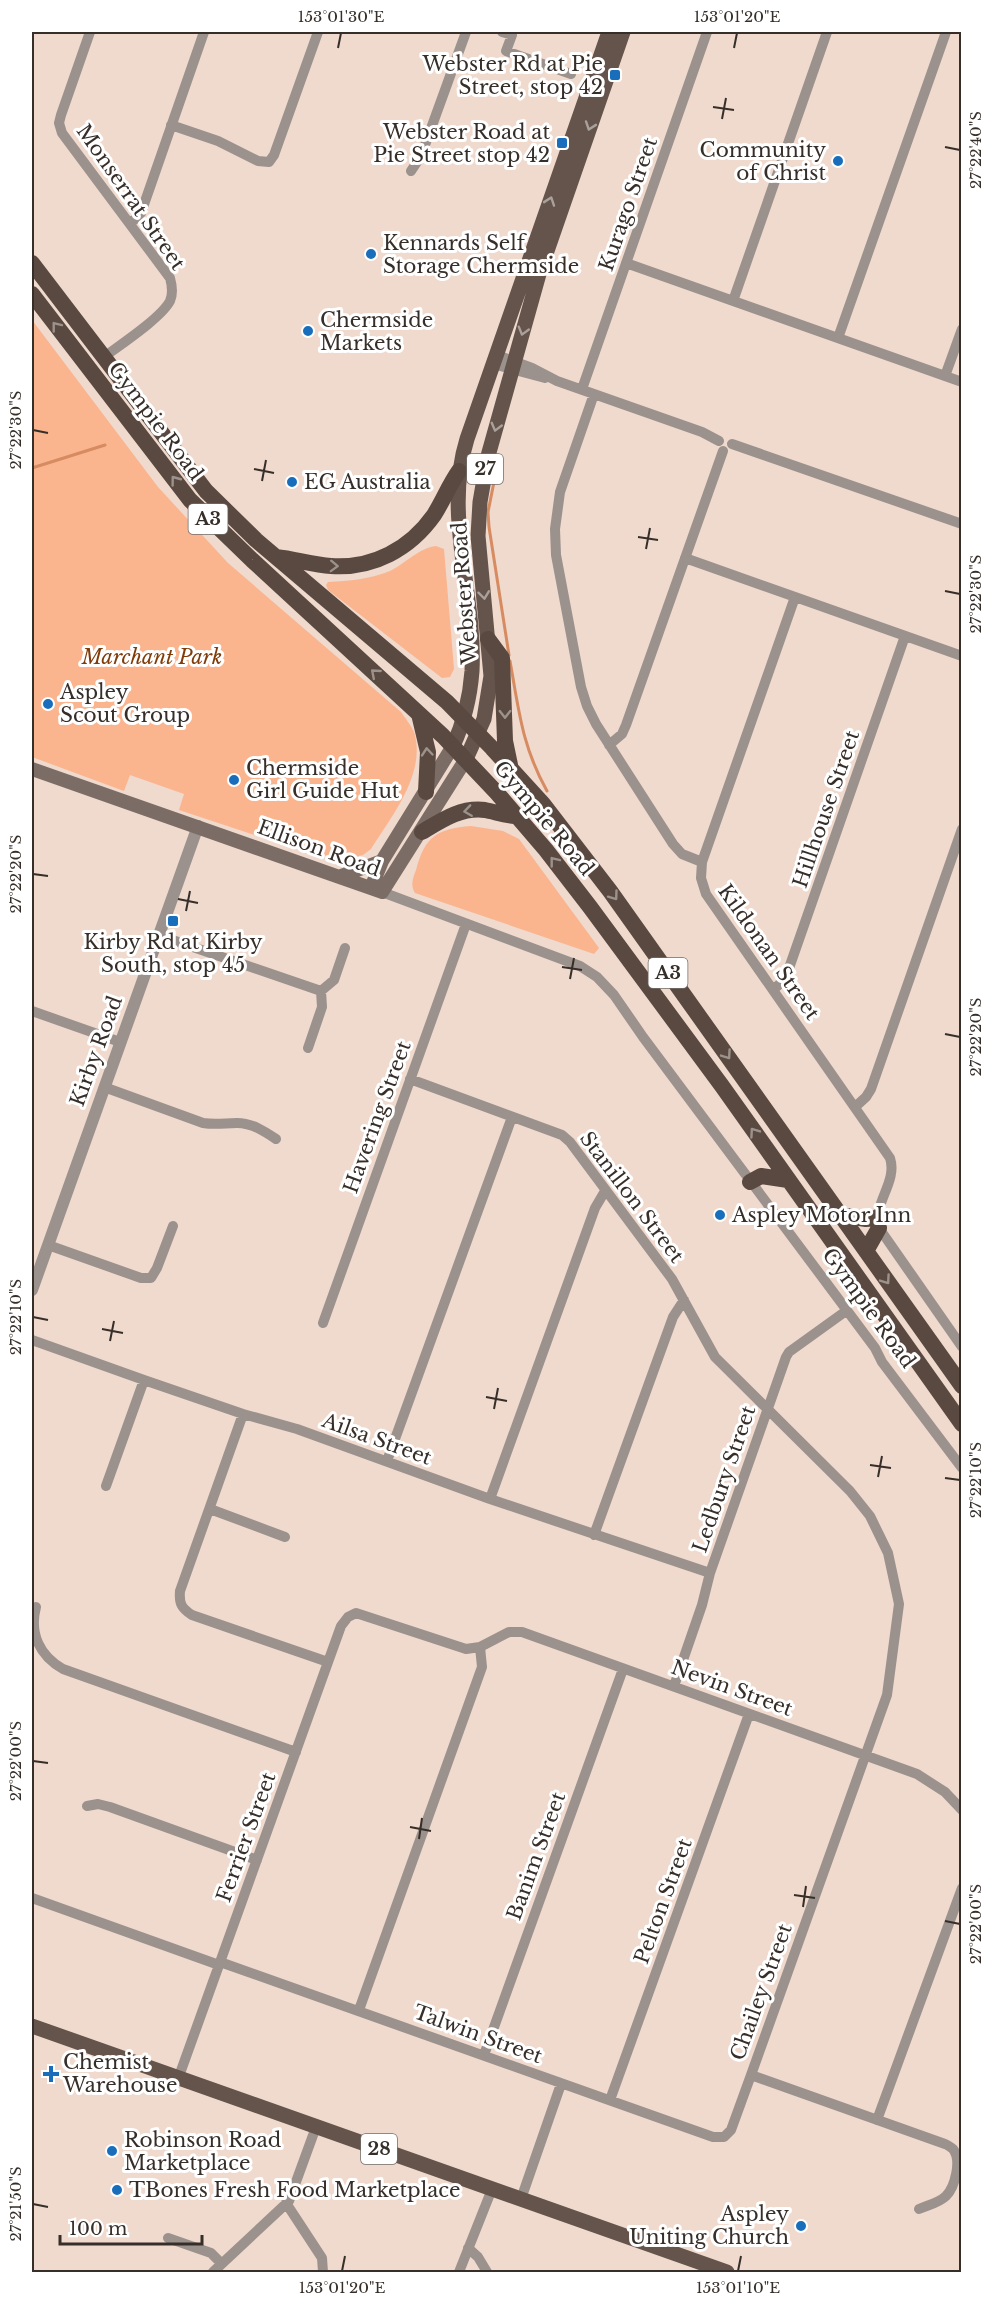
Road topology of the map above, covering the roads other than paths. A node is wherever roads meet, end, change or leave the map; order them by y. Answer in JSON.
{"nodes":[{"id":1,"x":90,"y":32,"type":"edge"},
{"id":2,"x":204,"y":32,"type":"edge"},
{"id":3,"x":318,"y":32,"type":"edge"},
{"id":4,"x":466,"y":32,"type":"edge"},
{"id":5,"x":502,"y":32,"type":"edge"},
{"id":6,"x":609,"y":32,"type":"edge"},
{"id":7,"x":623,"y":32,"type":"edge"},
{"id":8,"x":707,"y":32,"type":"edge"},
{"id":9,"x":827,"y":32,"type":"edge"},
{"id":10,"x":946,"y":32,"type":"edge"},
{"id":11,"x":506,"y":51,"type":"junction"},
{"id":12,"x":502,"y":63,"type":"dead end"},
{"id":13,"x":571,"y":74,"type":"dead end"},
{"id":14,"x":171,"y":125,"type":"junction"},
{"id":15,"x":411,"y":171,"type":"dead end"},
{"id":16,"x":130,"y":224,"type":"junction"},
{"id":17,"x":32,"y":263,"type":"edge"},
{"id":18,"x":626,"y":263,"type":"junction"},
{"id":19,"x":32,"y":294,"type":"edge"},
{"id":20,"x":733,"y":301,"type":"junction"},
{"id":21,"x":962,"y":328,"type":"edge"},
{"id":22,"x":838,"y":338,"type":"junction"},
{"id":23,"x":104,"y":357,"type":"junction"},
{"id":24,"x":495,"y":360,"type":"junction"},
{"id":25,"x":513,"y":366,"type":"junction"},
{"id":26,"x":945,"y":376,"type":"junction"},
{"id":27,"x":962,"y":382,"type":"edge"},
{"id":28,"x":582,"y":389,"type":"junction"},
{"id":29,"x":594,"y":393,"type":"junction"},
{"id":30,"x":725,"y":445,"type":"junction"},
{"id":31,"x":459,"y":471,"type":"junction"},
{"id":32,"x":962,"y":524,"type":"edge"},
{"id":33,"x":276,"y":557,"type":"junction"},
{"id":34,"x":685,"y":558,"type":"junction"},
{"id":35,"x":795,"y":597,"type":"junction"},
{"id":36,"x":906,"y":636,"type":"junction"},
{"id":37,"x":488,"y":639,"type":"junction"},
{"id":38,"x":962,"y":656,"type":"edge"},
{"id":39,"x":419,"y":713,"type":"junction"},
{"id":40,"x":464,"y":720,"type":"junction"},
{"id":41,"x":478,"y":734,"type":"junction"},
{"id":42,"x":609,"y":745,"type":"junction"},
{"id":43,"x":453,"y":746,"type":"junction"},
{"id":44,"x":466,"y":759,"type":"junction"},
{"id":45,"x":32,"y":769,"type":"edge"},
{"id":46,"x":512,"y":769,"type":"junction"},
{"id":47,"x":426,"y":792,"type":"junction"},
{"id":48,"x":518,"y":816,"type":"junction"},
{"id":49,"x":198,"y":826,"type":"junction"},
{"id":50,"x":962,"y":829,"type":"edge"},
{"id":51,"x":422,"y":832,"type":"junction"},
{"id":52,"x":382,"y":861,"type":"junction"},
{"id":53,"x":702,"y":862,"type":"junction"},
{"id":54,"x":341,"y":876,"type":"junction"},
{"id":55,"x":377,"y":890,"type":"junction"},
{"id":56,"x":466,"y":924,"type":"junction"},
{"id":57,"x":158,"y":935,"type":"junction"},
{"id":58,"x":345,"y":948,"type":"dead end"},
{"id":59,"x":591,"y":972,"type":"joint"},
{"id":60,"x":773,"y":990,"type":"junction"},
{"id":61,"x":321,"y":991,"type":"junction"},
{"id":62,"x":32,"y":1011,"type":"edge"},
{"id":63,"x":120,"y":1042,"type":"junction"},
{"id":64,"x":308,"y":1048,"type":"dead end"},
{"id":65,"x":410,"y":1079,"type":"junction"},
{"id":66,"x":104,"y":1087,"type":"junction"},
{"id":67,"x":855,"y":1107,"type":"junction"},
{"id":68,"x":512,"y":1117,"type":"junction"},
{"id":69,"x":276,"y":1139,"type":"dead end"},
{"id":70,"x":788,"y":1180,"type":"junction"},
{"id":71,"x":750,"y":1182,"type":"junction"},
{"id":72,"x":605,"y":1191,"type":"junction"},
{"id":73,"x":840,"y":1215,"type":"junction"},
{"id":74,"x":878,"y":1223,"type":"junction"},
{"id":75,"x":173,"y":1227,"type":"dead end"},
{"id":76,"x":48,"y":1245,"type":"junction"},
{"id":77,"x":866,"y":1251,"type":"junction"},
{"id":78,"x":32,"y":1290,"type":"edge"},
{"id":79,"x":684,"y":1300,"type":"junction"},
{"id":80,"x":846,"y":1311,"type":"junction"},
{"id":81,"x":323,"y":1323,"type":"dead end"},
{"id":82,"x":32,"y":1340,"type":"edge"},
{"id":83,"x":962,"y":1347,"type":"edge"},
{"id":84,"x":144,"y":1380,"type":"junction"},
{"id":85,"x":962,"y":1386,"type":"edge"},
{"id":86,"x":768,"y":1409,"type":"junction"},
{"id":87,"x":243,"y":1414,"type":"junction"},
{"id":88,"x":962,"y":1424,"type":"edge"},
{"id":89,"x":387,"y":1461,"type":"junction"},
{"id":90,"x":962,"y":1468,"type":"edge"},
{"id":91,"x":106,"y":1486,"type":"dead end"},
{"id":92,"x":490,"y":1498,"type":"junction"},
{"id":93,"x":210,"y":1509,"type":"junction"},
{"id":94,"x":594,"y":1535,"type":"junction"},
{"id":95,"x":285,"y":1537,"type":"dead end"},
{"id":96,"x":710,"y":1573,"type":"junction"},
{"id":97,"x":36,"y":1608,"type":"dead end"},
{"id":98,"x":480,"y":1647,"type":"junction"},
{"id":99,"x":328,"y":1662,"type":"junction"},
{"id":100,"x":623,"y":1669,"type":"junction"},
{"id":101,"x":674,"y":1686,"type":"junction"},
{"id":102,"x":749,"y":1713,"type":"junction"},
{"id":103,"x":296,"y":1752,"type":"junction"},
{"id":104,"x":865,"y":1755,"type":"junction"},
{"id":105,"x":87,"y":1806,"type":"dead end"},
{"id":106,"x":962,"y":1810,"type":"edge"},
{"id":107,"x":257,"y":1860,"type":"junction"},
{"id":108,"x":962,"y":1888,"type":"edge"},
{"id":109,"x":32,"y":1898,"type":"edge"},
{"id":110,"x":220,"y":1963,"type":"junction"},
{"id":111,"x":359,"y":2010,"type":"junction"},
{"id":112,"x":32,"y":2026,"type":"edge"},
{"id":113,"x":484,"y":2055,"type":"junction"},
{"id":114,"x":751,"y":2075,"type":"junction"},
{"id":115,"x":178,"y":2079,"type":"junction"},
{"id":116,"x":561,"y":2084,"type":"junction"},
{"id":117,"x":610,"y":2100,"type":"junction"},
{"id":118,"x":878,"y":2120,"type":"junction"},
{"id":119,"x":316,"y":2127,"type":"junction"},
{"id":120,"x":724,"y":2137,"type":"joint"},
{"id":121,"x":492,"y":2189,"type":"junction"},
{"id":122,"x":521,"y":2199,"type":"junction"},
{"id":123,"x":286,"y":2203,"type":"junction"},
{"id":124,"x":919,"y":2209,"type":"dead end"},
{"id":125,"x":168,"y":2238,"type":"dead end"},
{"id":126,"x":468,"y":2248,"type":"junction"},
{"id":127,"x":221,"y":2263,"type":"junction"},
{"id":128,"x":213,"y":2272,"type":"edge"},
{"id":129,"x":323,"y":2272,"type":"edge"},
{"id":130,"x":459,"y":2272,"type":"edge"},
{"id":131,"x":487,"y":2272,"type":"edge"},
{"id":132,"x":727,"y":2272,"type":"edge"}],
"edges":[{"from":1,"to":16,"type":"street","name":"Monserrat Street"},
{"from":2,"to":14,"type":"street"},
{"from":3,"to":14,"type":"street"},
{"from":4,"to":15,"type":"street"},
{"from":5,"to":11,"type":"street"},
{"from":24,"to":6,"type":"main road","name":"Webster Road","number":"27","one_way":true},
{"from":7,"to":25,"type":"main road","name":"Webster Road","number":"27","one_way":true},
{"from":8,"to":18,"type":"street","name":"Kurago Street"},
{"from":9,"to":20,"type":"street"},
{"from":10,"to":22,"type":"street"},
{"from":11,"to":12,"type":"street"},
{"from":11,"to":13,"type":"street"},
{"from":14,"to":16,"type":"street"},
{"from":16,"to":23,"type":"street","name":"Monserrat Street"},
{"from":17,"to":23,"type":"highway","name":"Gympie Road","number":"A3"},
{"from":18,"to":20,"type":"street"},
{"from":18,"to":28,"type":"street","name":"Kurago Street"},
{"from":39,"to":19,"type":"highway","name":"Gympie Road","number":"A3","one_way":true},
{"from":20,"to":22,"type":"street"},
{"from":21,"to":26,"type":"street"},
{"from":22,"to":26,"type":"street"},
{"from":23,"to":33,"type":"highway","name":"Gympie Road","number":"A3"},
{"from":24,"to":25,"type":"street"},
{"from":24,"to":31,"type":"main road","name":"Webster Road","number":"27"},
{"from":25,"to":28,"type":"street"},
{"from":25,"to":37,"type":"main road","name":"Webster Road","number":"27","one_way":true},
{"from":26,"to":27,"type":"street"},
{"from":28,"to":29,"type":"street"},
{"from":29,"to":30,"type":"street"},
{"from":29,"to":42,"type":"street"},
{"from":30,"to":32,"type":"street"},
{"from":30,"to":34,"type":"street"},
{"from":33,"to":31,"type":"highway","one_way":true},
{"from":31,"to":40,"type":"main road","name":"Webster Road","number":"27"},
{"from":33,"to":40,"type":"highway","name":"Gympie Road","number":"A3"},
{"from":34,"to":35,"type":"street"},
{"from":34,"to":42,"type":"street"},
{"from":35,"to":36,"type":"street"},
{"from":35,"to":53,"type":"street"},
{"from":36,"to":38,"type":"street"},
{"from":36,"to":60,"type":"street","name":"Hillhouse Street"},
{"from":37,"to":41,"type":"main road","name":"Webster Road","number":"27"},
{"from":37,"to":46,"type":"highway","one_way":true},
{"from":39,"to":43,"type":"highway","name":"Gympie Road","number":"A3"},
{"from":47,"to":39,"type":"highway","one_way":true},
{"from":40,"to":41,"type":"highway","name":"Gympie Road","number":"A3"},
{"from":40,"to":43,"type":"main road","name":"Webster Road","number":"27"},
{"from":41,"to":44,"type":"main road","name":"Webster Road","number":"27"},
{"from":41,"to":46,"type":"highway","name":"Gympie Road","number":"A3"},
{"from":42,"to":53,"type":"street"},
{"from":43,"to":44,"type":"highway","name":"Gympie Road","number":"A3"},
{"from":43,"to":47,"type":"main road","name":"Webster Road","number":"27"},
{"from":44,"to":48,"type":"highway","name":"Gympie Road","number":"A3"},
{"from":44,"to":51,"type":"main road","name":"Webster Road","number":"27"},
{"from":45,"to":49,"type":"main road","name":"Ellison Road"},
{"from":46,"to":73,"type":"highway","name":"Gympie Road","number":"A3","one_way":true},
{"from":47,"to":52,"type":"main road","name":"Webster Road","number":"27"},
{"from":48,"to":51,"type":"highway","one_way":true},
{"from":70,"to":48,"type":"highway","name":"Gympie Road","number":"A3","one_way":true},
{"from":49,"to":54,"type":"main road","name":"Ellison Road"},
{"from":49,"to":57,"type":"street","name":"Kirby Road"},
{"from":50,"to":67,"type":"street"},
{"from":51,"to":55,"type":"main road","name":"Webster Road","number":"27"},
{"from":52,"to":54,"type":"main road"},
{"from":52,"to":55,"type":"main road","name":"Webster Road","number":"27"},
{"from":53,"to":60,"type":"street","name":"Kildonan Street"},
{"from":54,"to":55,"type":"main road","name":"Ellison Road"},
{"from":55,"to":56,"type":"street","name":"Ellison Road"},
{"from":56,"to":59,"type":"street","name":"Ellison Road"},
{"from":56,"to":65,"type":"street","name":"Havering Street"},
{"from":57,"to":61,"type":"street"},
{"from":57,"to":63,"type":"street","name":"Kirby Road"},
{"from":58,"to":61,"type":"street"},
{"from":59,"to":71,"type":"street","name":"Gympie Road"},
{"from":60,"to":67,"type":"street","name":"Kildonan Street"},
{"from":61,"to":64,"type":"street"},
{"from":62,"to":63,"type":"street"},
{"from":63,"to":66,"type":"street","name":"Kirby Road"},
{"from":65,"to":68,"type":"street","name":"Stanillon Street"},
{"from":65,"to":81,"type":"street","name":"Havering Street"},
{"from":66,"to":69,"type":"street"},
{"from":66,"to":76,"type":"street","name":"Kirby Road"},
{"from":67,"to":74,"type":"street","name":"Kildonan Street"},
{"from":68,"to":72,"type":"street","name":"Stanillon Street"},
{"from":68,"to":89,"type":"street"},
{"from":70,"to":71,"type":"highway"},
{"from":70,"to":88,"type":"highway","name":"Gympie Road","number":"A3"},
{"from":71,"to":80,"type":"street","name":"Gympie Road"},
{"from":72,"to":79,"type":"street","name":"Stanillon Street"},
{"from":72,"to":92,"type":"street"},
{"from":73,"to":74,"type":"highway"},
{"from":73,"to":77,"type":"highway","name":"Gympie Road","number":"A3"},
{"from":74,"to":77,"type":"highway"},
{"from":74,"to":83,"type":"street"},
{"from":75,"to":76,"type":"street"},
{"from":76,"to":78,"type":"street","name":"Kirby Road"},
{"from":77,"to":85,"type":"highway","name":"Gympie Road","number":"A3","one_way":true},
{"from":79,"to":86,"type":"street","name":"Stanillon Street"},
{"from":79,"to":94,"type":"street"},
{"from":80,"to":86,"type":"street","name":"Ledbury Street"},
{"from":80,"to":90,"type":"street","name":"Gympie Road"},
{"from":82,"to":84,"type":"street","name":"Ailsa Street"},
{"from":84,"to":87,"type":"street","name":"Ailsa Street"},
{"from":84,"to":91,"type":"street"},
{"from":86,"to":96,"type":"street","name":"Ledbury Street"},
{"from":86,"to":104,"type":"street","name":"Chailey Street"},
{"from":87,"to":89,"type":"street","name":"Ailsa Street"},
{"from":87,"to":93,"type":"street"},
{"from":89,"to":92,"type":"street","name":"Ailsa Street"},
{"from":92,"to":94,"type":"street","name":"Ailsa Street"},
{"from":93,"to":95,"type":"street"},
{"from":93,"to":99,"type":"street"},
{"from":94,"to":96,"type":"street","name":"Ailsa Street"},
{"from":96,"to":101,"type":"street","name":"Ledbury Street"},
{"from":97,"to":103,"type":"street"},
{"from":98,"to":99,"type":"street","name":"Ferrier Street"},
{"from":98,"to":100,"type":"street","name":"Nevin Street"},
{"from":98,"to":111,"type":"street"},
{"from":99,"to":103,"type":"street","name":"Ferrier Street"},
{"from":100,"to":101,"type":"street","name":"Nevin Street"},
{"from":100,"to":113,"type":"street","name":"Banim Street"},
{"from":101,"to":102,"type":"street","name":"Nevin Street"},
{"from":102,"to":104,"type":"street","name":"Nevin Street"},
{"from":102,"to":117,"type":"street","name":"Pelton Street"},
{"from":103,"to":107,"type":"street","name":"Ferrier Street"},
{"from":104,"to":106,"type":"street","name":"Nevin Street"},
{"from":104,"to":114,"type":"street","name":"Chailey Street"},
{"from":105,"to":107,"type":"street"},
{"from":107,"to":110,"type":"street","name":"Ferrier Street"},
{"from":108,"to":118,"type":"street"},
{"from":109,"to":110,"type":"street","name":"Talwin Street"},
{"from":110,"to":111,"type":"street","name":"Talwin Street"},
{"from":110,"to":115,"type":"street","name":"Ferrier Street"},
{"from":111,"to":113,"type":"street","name":"Talwin Street"},
{"from":112,"to":115,"type":"main road","number":"28"},
{"from":113,"to":116,"type":"street","name":"Talwin Street"},
{"from":114,"to":118,"type":"street"},
{"from":114,"to":120,"type":"street","name":"Chailey Street"},
{"from":115,"to":119,"type":"main road","number":"28"},
{"from":116,"to":117,"type":"street","name":"Talwin Street"},
{"from":116,"to":122,"type":"street"},
{"from":117,"to":120,"type":"street","name":"Talwin Street"},
{"from":118,"to":124,"type":"street"},
{"from":119,"to":121,"type":"main road","number":"28"},
{"from":119,"to":123,"type":"street"},
{"from":121,"to":122,"type":"main road","number":"28"},
{"from":121,"to":126,"type":"street"},
{"from":122,"to":132,"type":"main road","number":"28"},
{"from":123,"to":127,"type":"street"},
{"from":123,"to":129,"type":"street"},
{"from":125,"to":127,"type":"street"},
{"from":126,"to":130,"type":"street"},
{"from":126,"to":131,"type":"street"},
{"from":127,"to":128,"type":"street"}]}
